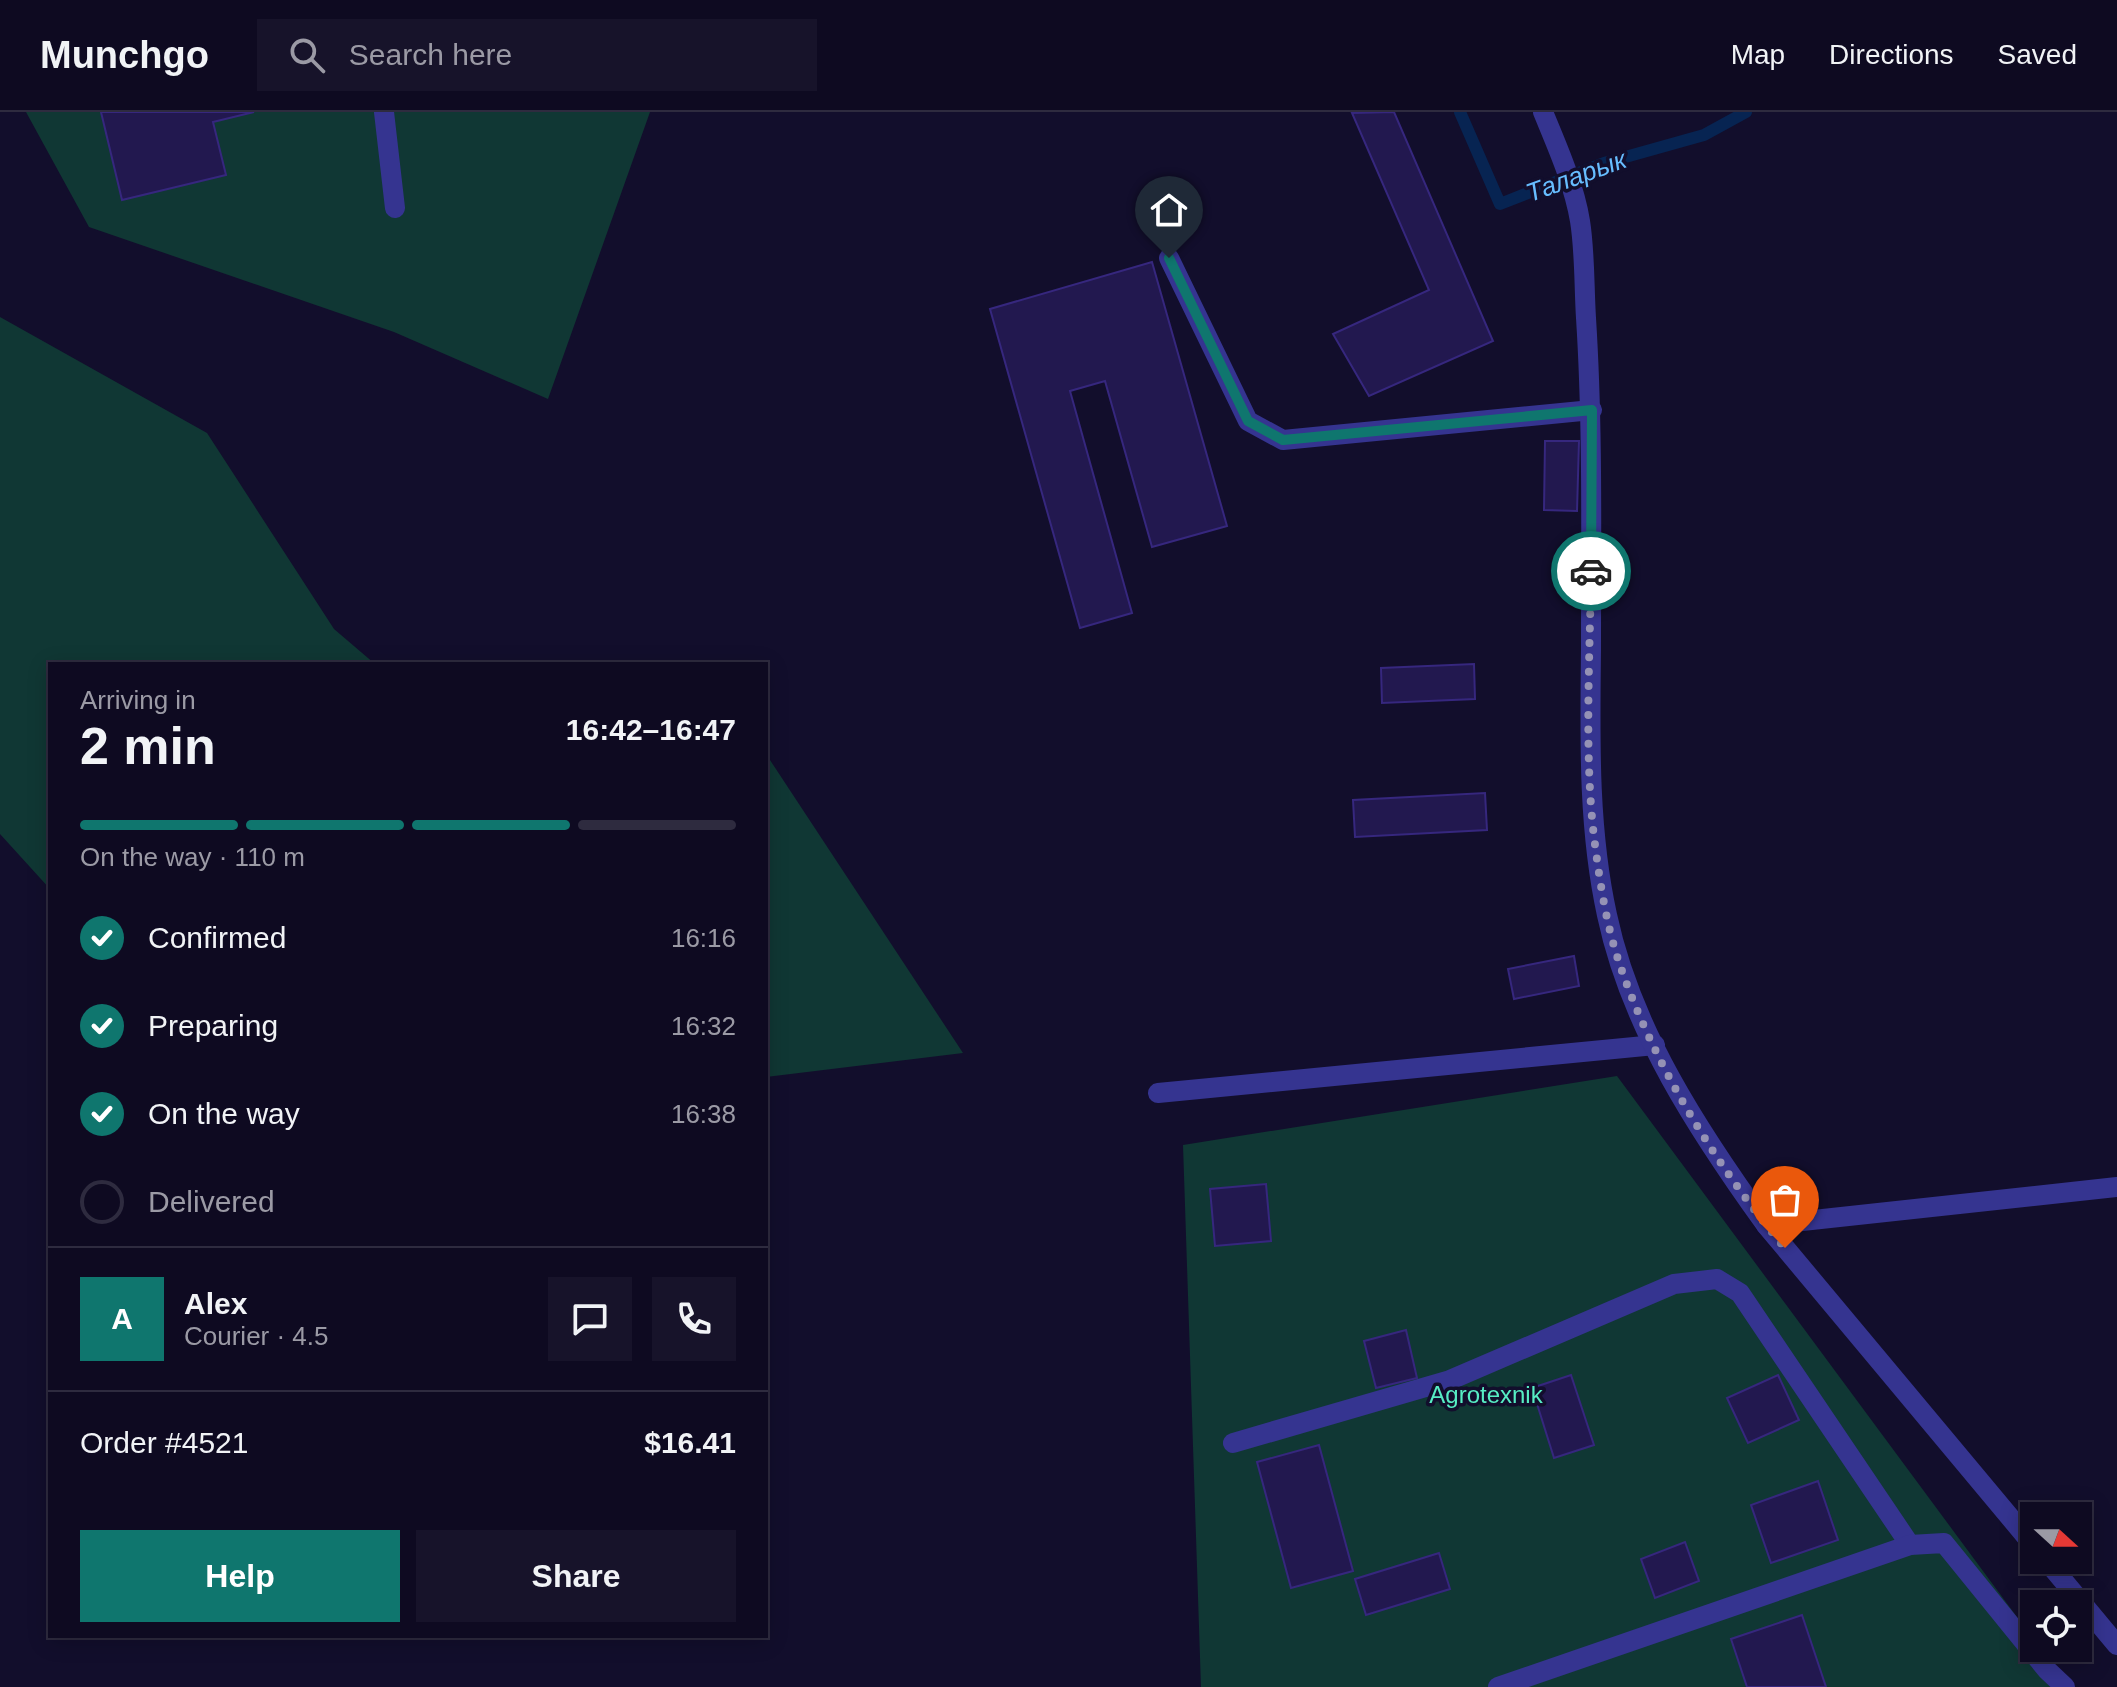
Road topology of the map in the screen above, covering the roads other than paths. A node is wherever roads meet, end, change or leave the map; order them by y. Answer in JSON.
{"nodes":[{"id":1,"x":384,"y":112,"type":"edge"},
{"id":2,"x":1543,"y":112,"type":"edge"},
{"id":3,"x":395,"y":208,"type":"dead end"},
{"id":4,"x":1169,"y":258,"type":"dead end"},
{"id":5,"x":1592,"y":410,"type":"junction"},
{"id":6,"x":1655,"y":1045,"type":"junction"},
{"id":7,"x":1158,"y":1093,"type":"dead end"},
{"id":8,"x":2117,"y":1187,"type":"edge"},
{"id":9,"x":1766,"y":1225,"type":"junction"},
{"id":10,"x":1233,"y":1443,"type":"dead end"},
{"id":11,"x":2020,"y":1529,"type":"edge"},
{"id":12,"x":1910,"y":1545,"type":"junction"},
{"id":13,"x":2058,"y":1574,"type":"edge"},
{"id":14,"x":2117,"y":1645,"type":"edge"},
{"id":15,"x":1498,"y":1687,"type":"edge"},
{"id":16,"x":2065,"y":1687,"type":"edge"}],
"edges":[{"from":1,"to":3,"type":"street"},
{"from":2,"to":5,"type":"street"},
{"from":4,"to":5,"type":"street"},
{"from":5,"to":6,"type":"street"},
{"from":6,"to":7,"type":"street"},
{"from":6,"to":9,"type":"street"},
{"from":8,"to":9,"type":"street"},
{"from":9,"to":11,"type":"street"},
{"from":10,"to":12,"type":"street"},
{"from":12,"to":15,"type":"street"},
{"from":12,"to":16,"type":"street"},
{"from":13,"to":14,"type":"street"}]}
